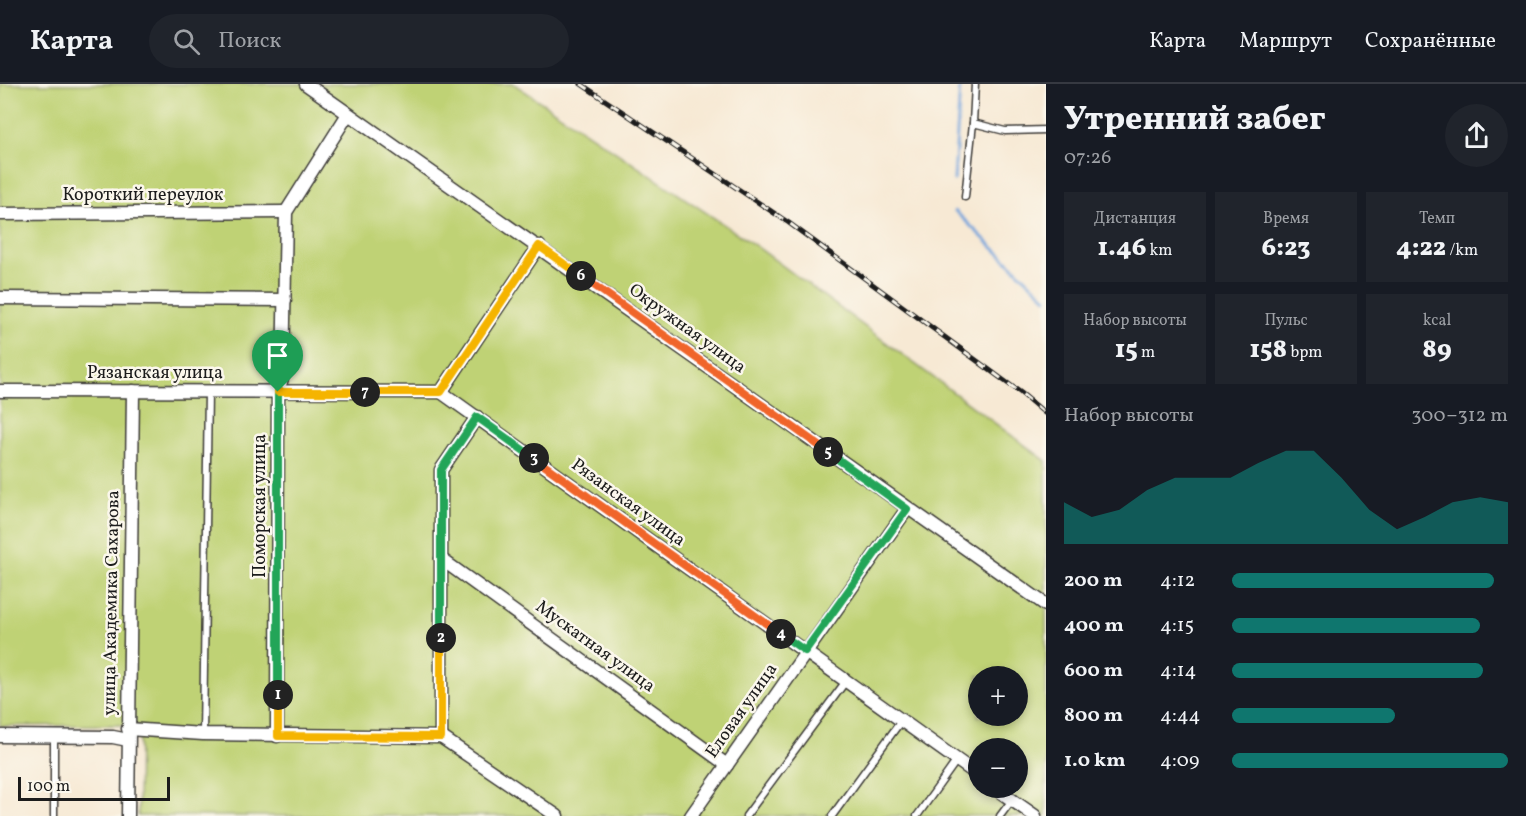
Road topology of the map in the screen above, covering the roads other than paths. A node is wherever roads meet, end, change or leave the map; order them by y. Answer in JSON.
{"nodes":[{"id":1,"x":306,"y":84,"type":"edge"},
{"id":2,"x":975,"y":84,"type":"edge"},
{"id":3,"x":348,"y":114,"type":"junction"},
{"id":4,"x":973,"y":123,"type":"junction"},
{"id":5,"x":1046,"y":130,"type":"edge"},
{"id":6,"x":964,"y":196,"type":"dead end"},
{"id":7,"x":286,"y":212,"type":"junction"},
{"id":8,"x":0,"y":214,"type":"edge"},
{"id":9,"x":539,"y":246,"type":"junction"},
{"id":10,"x":0,"y":298,"type":"edge"},
{"id":11,"x":285,"y":300,"type":"junction"},
{"id":12,"x":0,"y":391,"type":"edge"},
{"id":13,"x":133,"y":391,"type":"junction"},
{"id":14,"x":208,"y":392,"type":"junction"},
{"id":15,"x":278,"y":392,"type":"junction"},
{"id":16,"x":441,"y":392,"type":"junction"},
{"id":17,"x":477,"y":417,"type":"junction"},
{"id":18,"x":907,"y":509,"type":"junction"},
{"id":19,"x":441,"y":559,"type":"junction"},
{"id":20,"x":1046,"y":605,"type":"edge"},
{"id":21,"x":805,"y":651,"type":"junction"},
{"id":22,"x":846,"y":681,"type":"junction"},
{"id":23,"x":902,"y":720,"type":"junction"},
{"id":24,"x":128,"y":734,"type":"junction"},
{"id":25,"x":203,"y":734,"type":"junction"},
{"id":26,"x":0,"y":736,"type":"edge"},
{"id":27,"x":278,"y":736,"type":"junction"},
{"id":28,"x":54,"y":737,"type":"junction"},
{"id":29,"x":441,"y":737,"type":"junction"},
{"id":30,"x":957,"y":760,"type":"junction"},
{"id":31,"x":727,"y":765,"type":"junction"},
{"id":32,"x":968,"y":768,"type":"edge"},
{"id":33,"x":1009,"y":798,"type":"edge"},
{"id":34,"x":1012,"y":800,"type":"junction"},
{"id":35,"x":54,"y":816,"type":"edge"},
{"id":36,"x":128,"y":816,"type":"edge"},
{"id":37,"x":558,"y":816,"type":"edge"},
{"id":38,"x":691,"y":816,"type":"edge"},
{"id":39,"x":746,"y":816,"type":"edge"},
{"id":40,"x":832,"y":816,"type":"edge"},
{"id":41,"x":917,"y":816,"type":"edge"},
{"id":42,"x":1000,"y":816,"type":"edge"},
{"id":43,"x":1035,"y":816,"type":"edge"}],
"edges":[{"from":1,"to":3,"type":"street","name":"Окружная улица"},
{"from":2,"to":4,"type":"lane"},
{"from":3,"to":7,"type":"street"},
{"from":3,"to":9,"type":"street","name":"Окружная улица"},
{"from":4,"to":5,"type":"lane"},
{"from":4,"to":6,"type":"lane"},
{"from":7,"to":8,"type":"street","name":"Короткий переулок"},
{"from":7,"to":11,"type":"street","name":"Поморская улица"},
{"from":9,"to":16,"type":"street"},
{"from":9,"to":18,"type":"street","name":"Окружная улица"},
{"from":10,"to":11,"type":"street"},
{"from":11,"to":15,"type":"street","name":"Поморская улица"},
{"from":12,"to":13,"type":"street","name":"Рязанская улица"},
{"from":13,"to":14,"type":"street","name":"Рязанская улица"},
{"from":13,"to":24,"type":"street","name":"улица Академика Сахарова"},
{"from":14,"to":15,"type":"street","name":"Рязанская улица"},
{"from":14,"to":25,"type":"lane"},
{"from":15,"to":16,"type":"street","name":"Рязанская улица"},
{"from":15,"to":27,"type":"street","name":"Поморская улица"},
{"from":16,"to":17,"type":"street","name":"Рязанская улица"},
{"from":17,"to":19,"type":"street"},
{"from":17,"to":21,"type":"street","name":"Рязанская улица"},
{"from":18,"to":20,"type":"street","name":"Окружная улица"},
{"from":18,"to":21,"type":"street","name":"Еловая улица"},
{"from":19,"to":29,"type":"street"},
{"from":19,"to":31,"type":"street","name":"Мускатная улица"},
{"from":21,"to":22,"type":"street","name":"Рязанская улица"},
{"from":21,"to":31,"type":"street","name":"Еловая улица"},
{"from":22,"to":23,"type":"street","name":"Рязанская улица"},
{"from":22,"to":39,"type":"lane"},
{"from":23,"to":30,"type":"street","name":"Рязанская улица"},
{"from":23,"to":40,"type":"lane"},
{"from":24,"to":25,"type":"street"},
{"from":24,"to":28,"type":"street"},
{"from":24,"to":36,"type":"street","name":"улица Академика Сахарова"},
{"from":25,"to":27,"type":"street"},
{"from":26,"to":28,"type":"street"},
{"from":27,"to":29,"type":"street"},
{"from":28,"to":35,"type":"lane"},
{"from":29,"to":37,"type":"street"},
{"from":30,"to":32,"type":"street","name":"Рязанская улица"},
{"from":30,"to":41,"type":"lane"},
{"from":31,"to":38,"type":"street","name":"Еловая улица"},
{"from":33,"to":34,"type":"street"},
{"from":34,"to":42,"type":"lane"},
{"from":34,"to":43,"type":"street"}]}
